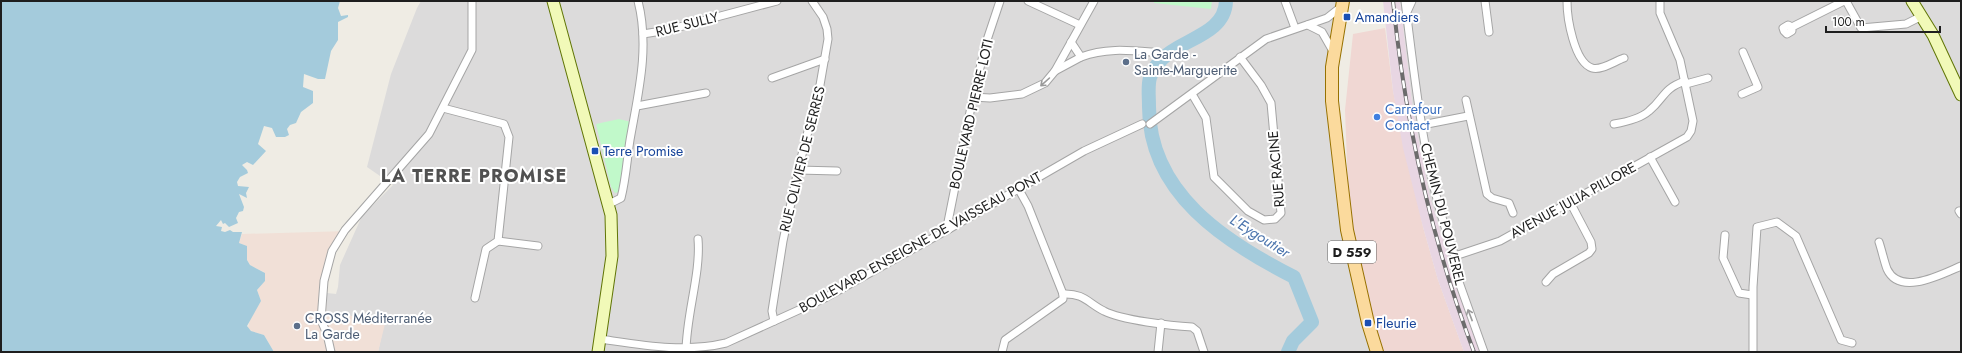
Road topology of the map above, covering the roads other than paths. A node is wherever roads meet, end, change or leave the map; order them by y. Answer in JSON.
{"nodes":[{"id":1,"x":472,"y":1,"type":"edge"},
{"id":2,"x":553,"y":1,"type":"edge"},
{"id":3,"x":638,"y":1,"type":"edge"},
{"id":4,"x":777,"y":1,"type":"edge"},
{"id":5,"x":812,"y":1,"type":"edge"},
{"id":6,"x":1000,"y":1,"type":"edge"},
{"id":7,"x":1028,"y":1,"type":"edge"},
{"id":8,"x":1094,"y":1,"type":"edge"},
{"id":9,"x":1286,"y":1,"type":"edge"},
{"id":10,"x":1405,"y":1,"type":"edge"},
{"id":11,"x":1412,"y":1,"type":"edge"},
{"id":12,"x":1486,"y":1,"type":"edge"},
{"id":13,"x":1567,"y":1,"type":"edge"},
{"id":14,"x":1660,"y":1,"type":"edge"},
{"id":15,"x":1845,"y":1,"type":"edge"},
{"id":16,"x":1912,"y":1,"type":"edge"},
{"id":17,"x":1345,"y":3,"type":"edge"},
{"id":18,"x":1406,"y":12,"type":"junction"},
{"id":19,"x":1922,"y":16,"type":"junction"},
{"id":20,"x":1327,"y":18,"type":"junction"},
{"id":21,"x":1308,"y":25,"type":"junction"},
{"id":22,"x":1080,"y":26,"type":"junction"},
{"id":23,"x":1792,"y":27,"type":"dead end"},
{"id":24,"x":1295,"y":28,"type":"junction"},
{"id":25,"x":1489,"y":32,"type":"dead end"},
{"id":26,"x":643,"y":34,"type":"junction"},
{"id":27,"x":1338,"y":35,"type":"junction"},
{"id":28,"x":1071,"y":42,"type":"junction"},
{"id":29,"x":1152,"y":52,"type":"dead end"},
{"id":30,"x":1744,"y":52,"type":"dead end"},
{"id":31,"x":1081,"y":57,"type":"junction"},
{"id":32,"x":1240,"y":57,"type":"junction"},
{"id":33,"x":1624,"y":58,"type":"dead end"},
{"id":34,"x":825,"y":59,"type":"junction"},
{"id":35,"x":1055,"y":71,"type":"junction"},
{"id":36,"x":772,"y":78,"type":"dead end"},
{"id":37,"x":1708,"y":78,"type":"dead end"},
{"id":38,"x":1685,"y":83,"type":"junction"},
{"id":39,"x":706,"y":93,"type":"dead end"},
{"id":40,"x":1192,"y":94,"type":"junction"},
{"id":41,"x":1742,"y":94,"type":"dead end"},
{"id":42,"x":1961,"y":95,"type":"edge"},
{"id":43,"x":973,"y":97,"type":"junction"},
{"id":44,"x":1466,"y":100,"type":"dead end"},
{"id":45,"x":637,"y":106,"type":"junction"},
{"id":46,"x":443,"y":108,"type":"junction"},
{"id":47,"x":1468,"y":116,"type":"junction"},
{"id":48,"x":1142,"y":124,"type":"dead end"},
{"id":49,"x":1150,"y":124,"type":"dead end"},
{"id":50,"x":1614,"y":124,"type":"dead end"},
{"id":51,"x":1422,"y":125,"type":"junction"},
{"id":52,"x":1339,"y":149,"type":"junction"},
{"id":53,"x":1650,"y":157,"type":"junction"},
{"id":54,"x":798,"y":170,"type":"junction"},
{"id":55,"x":837,"y":170,"type":"dead end"},
{"id":56,"x":1018,"y":188,"type":"junction"},
{"id":57,"x":1570,"y":202,"type":"junction"},
{"id":58,"x":1675,"y":202,"type":"dead end"},
{"id":59,"x":609,"y":204,"type":"junction"},
{"id":60,"x":1513,"y":213,"type":"dead end"},
{"id":61,"x":950,"y":229,"type":"junction"},
{"id":62,"x":1725,"y":235,"type":"dead end"},
{"id":63,"x":698,"y":239,"type":"dead end"},
{"id":64,"x":498,"y":241,"type":"junction"},
{"id":65,"x":1879,"y":242,"type":"dead end"},
{"id":66,"x":538,"y":246,"type":"dead end"},
{"id":67,"x":1455,"y":256,"type":"junction"},
{"id":68,"x":1961,"y":266,"type":"edge"},
{"id":69,"x":1546,"y":282,"type":"dead end"},
{"id":70,"x":1063,"y":294,"type":"junction"},
{"id":71,"x":1752,"y":295,"type":"junction"},
{"id":72,"x":475,"y":298,"type":"dead end"},
{"id":73,"x":774,"y":321,"type":"junction"},
{"id":74,"x":1161,"y":323,"type":"junction"},
{"id":75,"x":600,"y":339,"type":"junction"},
{"id":76,"x":1852,"y":343,"type":"dead end"},
{"id":77,"x":331,"y":352,"type":"edge"},
{"id":78,"x":598,"y":352,"type":"edge"},
{"id":79,"x":686,"y":352,"type":"edge"},
{"id":80,"x":1002,"y":352,"type":"edge"},
{"id":81,"x":1158,"y":352,"type":"edge"},
{"id":82,"x":1204,"y":352,"type":"edge"},
{"id":83,"x":1377,"y":352,"type":"edge"},
{"id":84,"x":1484,"y":352,"type":"edge"},
{"id":85,"x":1753,"y":352,"type":"edge"}],
"edges":[{"from":1,"to":46,"type":"street"},
{"from":2,"to":59,"type":"main road"},
{"from":3,"to":26,"type":"street"},
{"from":4,"to":26,"type":"street","name":"RUE SULLY"},
{"from":5,"to":34,"type":"street","name":"RUE OLIVIER DE SERRES"},
{"from":6,"to":43,"type":"street","name":"BOULEVARD PIERRE LOTI"},
{"from":7,"to":22,"type":"street"},
{"from":8,"to":22,"type":"street"},
{"from":9,"to":24,"type":"street"},
{"from":10,"to":18,"type":"street","name":"CHEMIN DU POUVEREL"},
{"from":11,"to":18,"type":"street"},
{"from":12,"to":25,"type":"street"},
{"from":13,"to":33,"type":"street"},
{"from":14,"to":38,"type":"street"},
{"from":15,"to":19,"type":"street"},
{"from":15,"to":23,"type":"street"},
{"from":16,"to":19,"type":"main road"},
{"from":17,"to":20,"type":"street"},
{"from":17,"to":27,"type":"main road","number":"D 559"},
{"from":18,"to":51,"type":"street","name":"CHEMIN DU POUVEREL"},
{"from":19,"to":42,"type":"main road"},
{"from":20,"to":21,"type":"street"},
{"from":20,"to":27,"type":"street"},
{"from":21,"to":24,"type":"street"},
{"from":21,"to":27,"type":"street"},
{"from":22,"to":28,"type":"street"},
{"from":24,"to":32,"type":"street"},
{"from":26,"to":45,"type":"street"},
{"from":27,"to":52,"type":"main road","number":"D 559"},
{"from":27,"to":52,"type":"main road","number":"D 559"},
{"from":28,"to":31,"type":"street"},
{"from":28,"to":35,"type":"street"},
{"from":29,"to":31,"type":"street"},
{"from":30,"to":41,"type":"street"},
{"from":31,"to":35,"type":"street"},
{"from":32,"to":40,"type":"street"},
{"from":32,"to":40,"type":"street","name":"RUE RACINE"},
{"from":34,"to":36,"type":"street"},
{"from":34,"to":54,"type":"street","name":"RUE OLIVIER DE SERRES"},
{"from":35,"to":43,"type":"street","one_way":true},
{"from":37,"to":38,"type":"street"},
{"from":38,"to":50,"type":"street"},
{"from":38,"to":53,"type":"street","name":"AVENUE JULIA PILLORE"},
{"from":39,"to":45,"type":"street"},
{"from":40,"to":49,"type":"street"},
{"from":43,"to":61,"type":"street","name":"BOULEVARD PIERRE LOTI"},
{"from":44,"to":47,"type":"street"},
{"from":45,"to":59,"type":"street"},
{"from":46,"to":64,"type":"street"},
{"from":46,"to":77,"type":"street"},
{"from":47,"to":51,"type":"street"},
{"from":47,"to":60,"type":"street"},
{"from":48,"to":56,"type":"street","name":"BOULEVARD ENSEIGNE DE VAISSEAU PONT"},
{"from":51,"to":67,"type":"street","name":"CHEMIN DU POUVEREL"},
{"from":52,"to":83,"type":"main road","number":"D 559"},
{"from":53,"to":57,"type":"street","name":"AVENUE JULIA PILLORE"},
{"from":53,"to":58,"type":"street"},
{"from":54,"to":55,"type":"street"},
{"from":54,"to":73,"type":"street","name":"RUE OLIVIER DE SERRES"},
{"from":56,"to":61,"type":"street","name":"BOULEVARD ENSEIGNE DE VAISSEAU PONT"},
{"from":56,"to":70,"type":"street"},
{"from":57,"to":67,"type":"street","name":"AVENUE JULIA PILLORE"},
{"from":57,"to":69,"type":"street"},
{"from":59,"to":75,"type":"main road"},
{"from":61,"to":73,"type":"street","name":"BOULEVARD ENSEIGNE DE VAISSEAU PONT"},
{"from":62,"to":71,"type":"street"},
{"from":63,"to":79,"type":"street"},
{"from":64,"to":66,"type":"street"},
{"from":64,"to":72,"type":"street"},
{"from":65,"to":68,"type":"street"},
{"from":84,"to":67,"type":"street","name":"CHEMIN DU POUVEREL","one_way":true},
{"from":70,"to":74,"type":"street"},
{"from":70,"to":80,"type":"street"},
{"from":71,"to":76,"type":"street"},
{"from":71,"to":85,"type":"street"},
{"from":73,"to":79,"type":"street","name":"BOULEVARD ENSEIGNE DE VAISSEAU PONT"},
{"from":74,"to":81,"type":"street"},
{"from":74,"to":82,"type":"street"},
{"from":75,"to":78,"type":"main road"},
{"from":75,"to":79,"type":"street","name":"BOULEVARD ENSEIGNE DE VAISSEAU PONT"}]}
